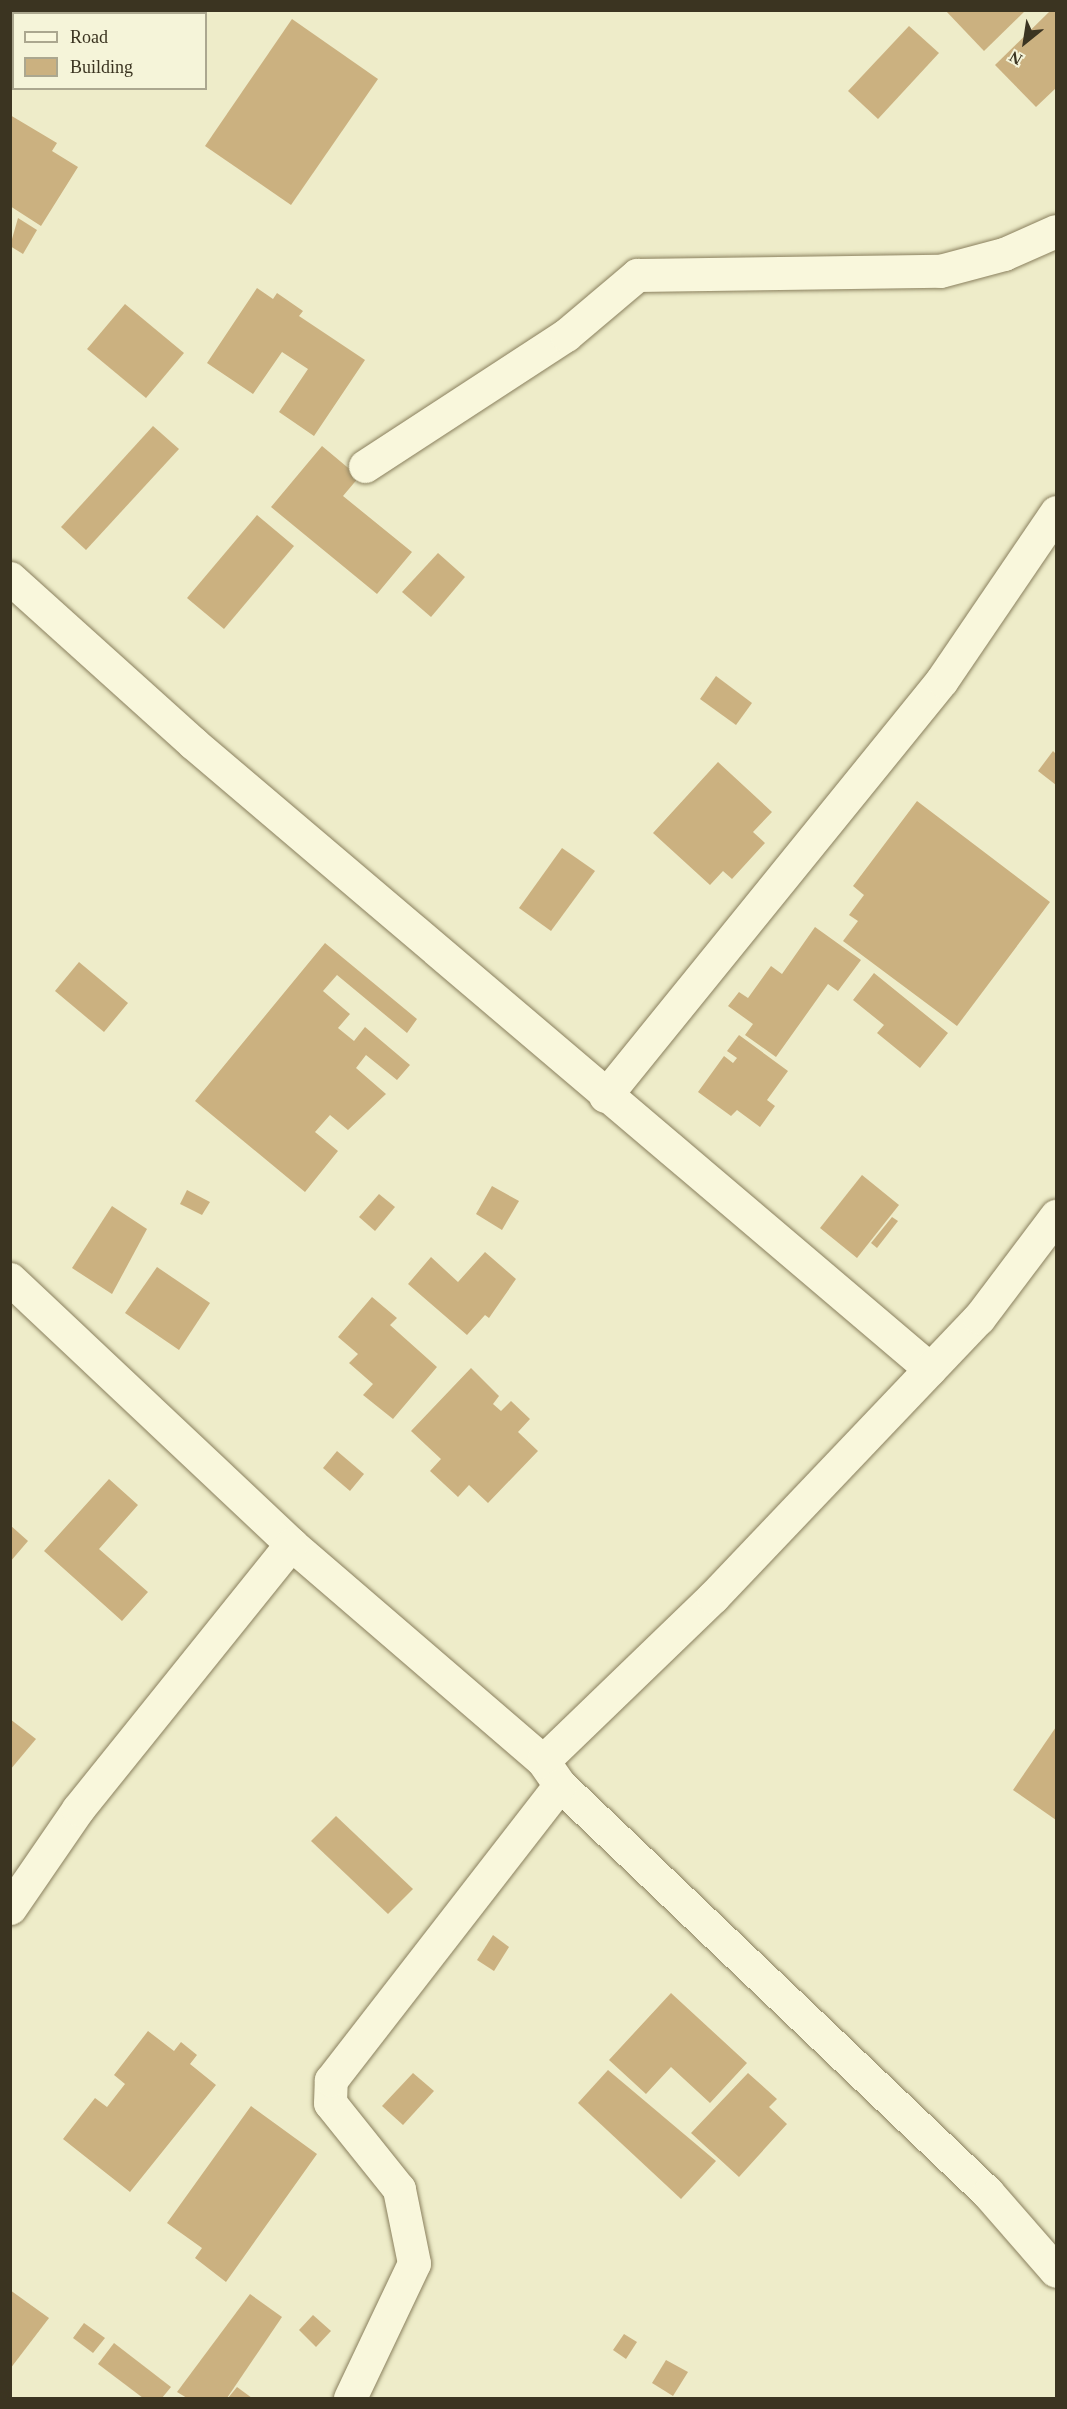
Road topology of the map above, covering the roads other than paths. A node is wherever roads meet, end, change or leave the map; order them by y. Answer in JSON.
{"nodes":[{"id":1,"x":1056,"y":231,"type":"edge"},
{"id":2,"x":365,"y":466,"type":"dead end"},
{"id":3,"x":1056,"y":512,"type":"edge"},
{"id":4,"x":10,"y":578,"type":"edge"},
{"id":5,"x":605,"y":1096,"type":"junction"},
{"id":6,"x":1056,"y":1216,"type":"edge"},
{"id":7,"x":10,"y":1279,"type":"edge"},
{"id":8,"x":930,"y":1369,"type":"junction"},
{"id":9,"x":291,"y":1544,"type":"junction"},
{"id":10,"x":552,"y":1773,"type":"junction"},
{"id":11,"x":10,"y":1908,"type":"edge"},
{"id":12,"x":1056,"y":2271,"type":"edge"},
{"id":13,"x":350,"y":2398,"type":"edge"}],
"edges":[{"from":1,"to":2,"type":"street"},
{"from":3,"to":5,"type":"street"},
{"from":4,"to":5,"type":"street"},
{"from":5,"to":8,"type":"street"},
{"from":6,"to":8,"type":"street"},
{"from":7,"to":9,"type":"street"},
{"from":8,"to":10,"type":"street"},
{"from":9,"to":10,"type":"street"},
{"from":9,"to":11,"type":"street"},
{"from":10,"to":12,"type":"street"},
{"from":10,"to":13,"type":"street"}]}
